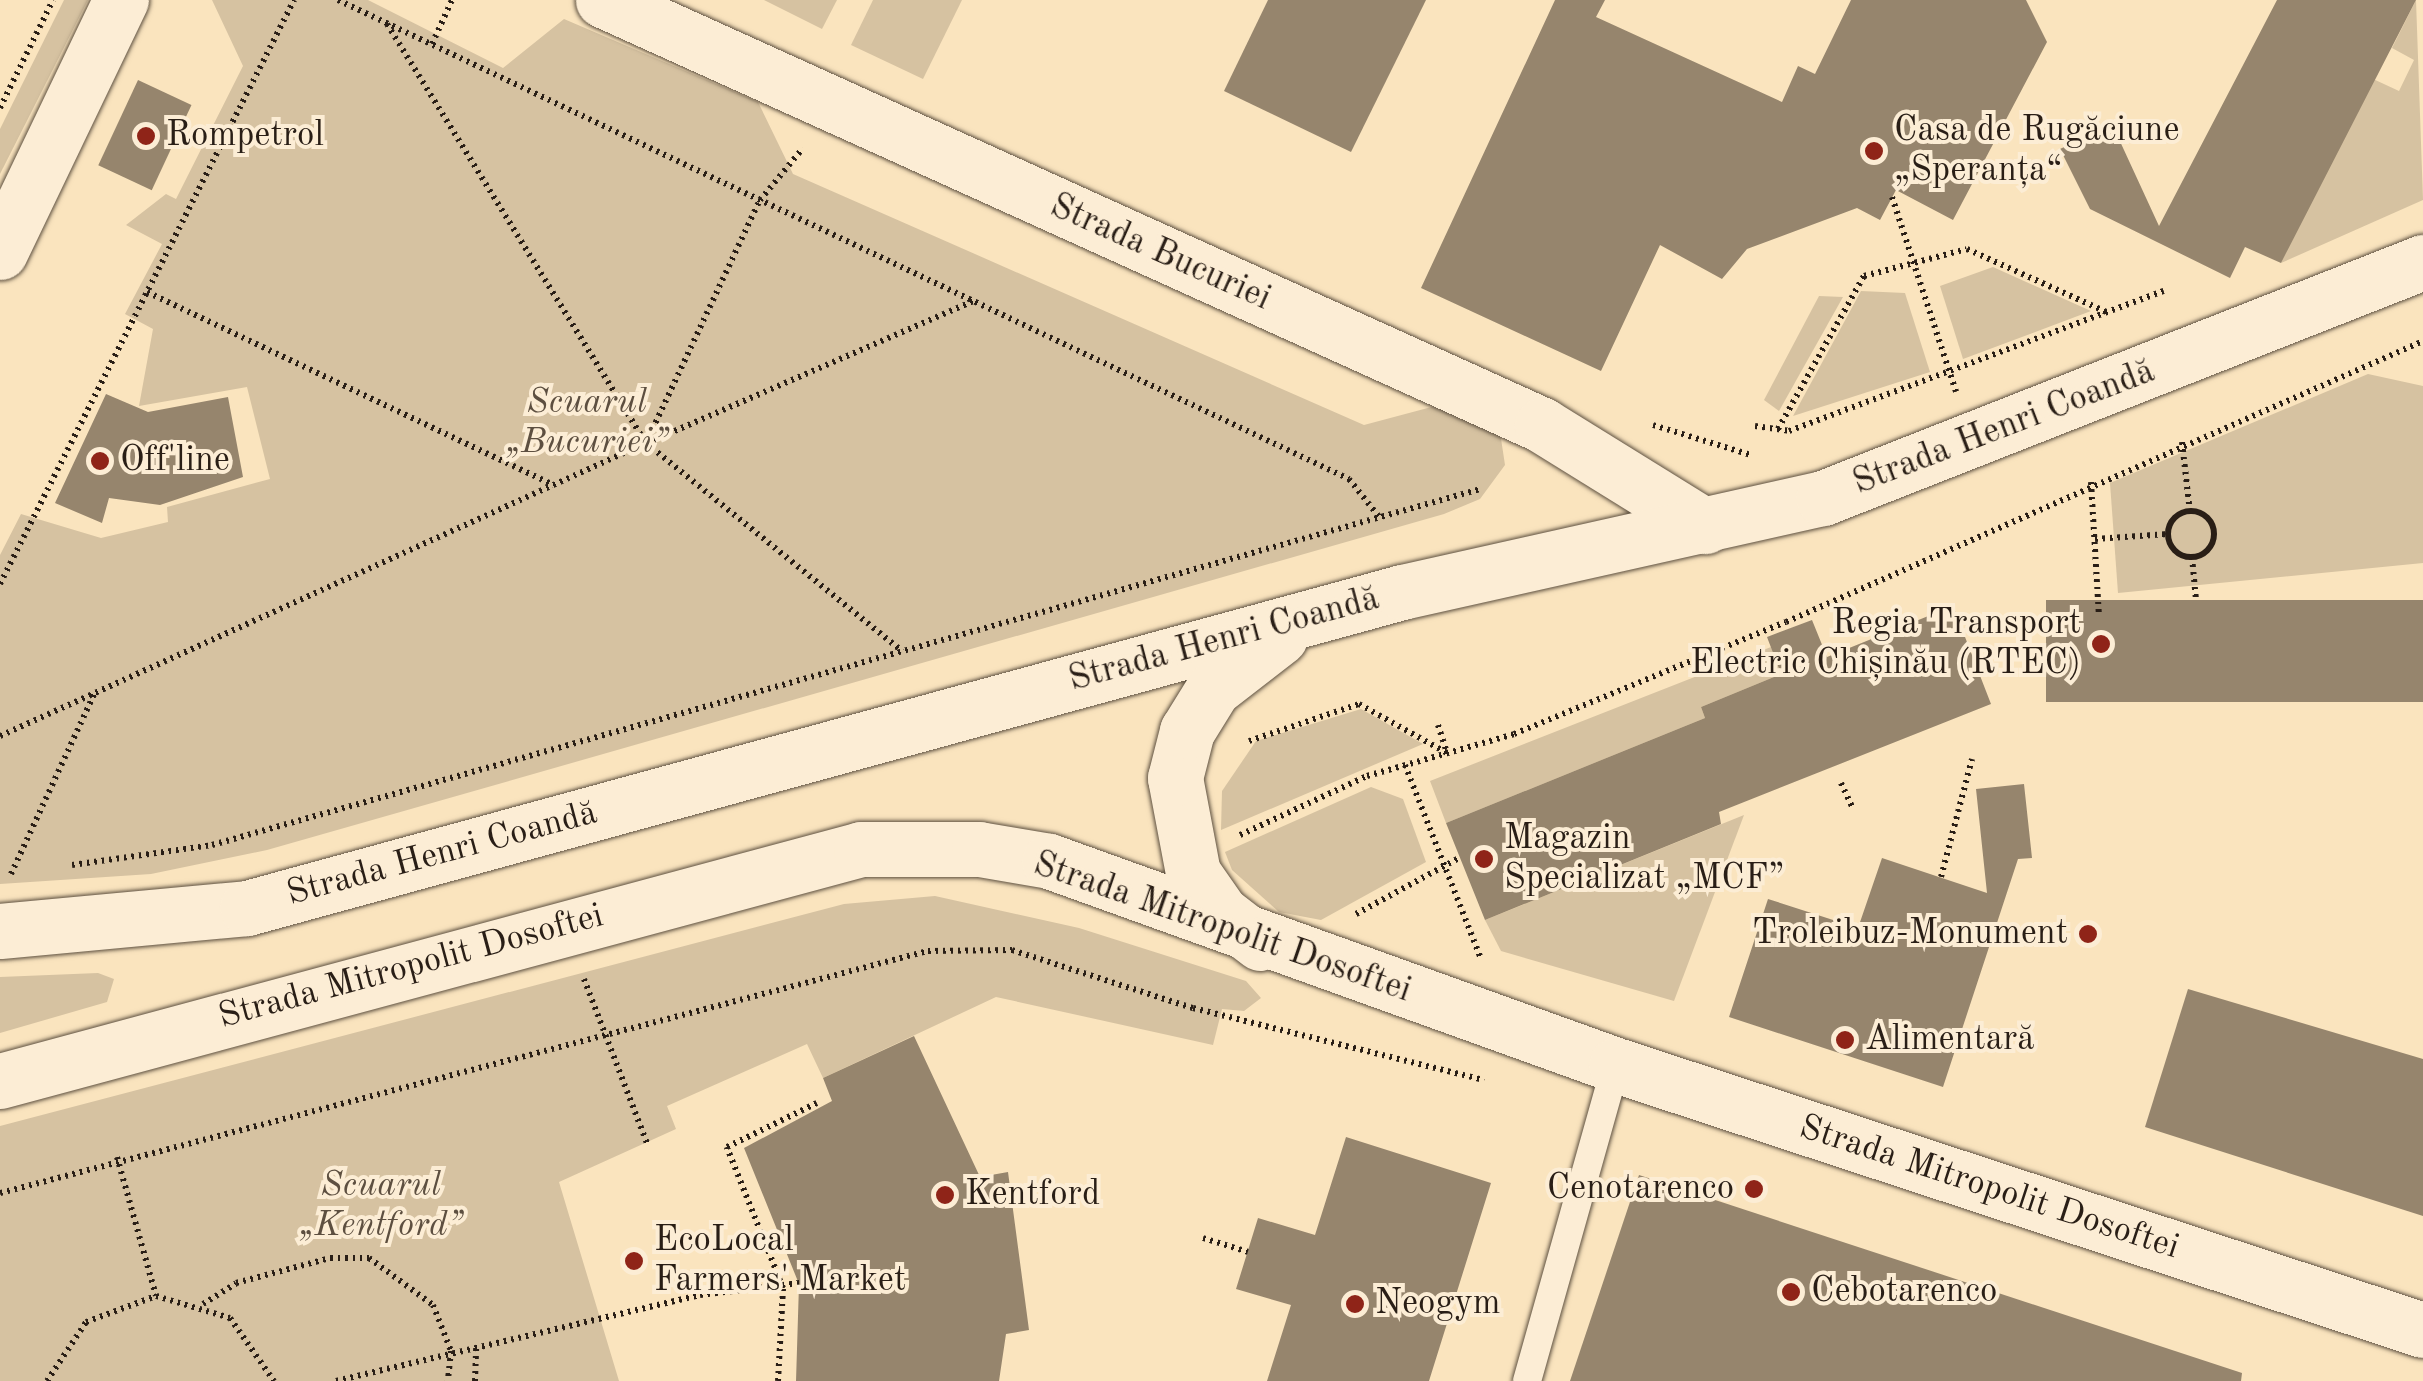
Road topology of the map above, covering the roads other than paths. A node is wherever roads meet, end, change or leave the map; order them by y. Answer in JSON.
{"nodes":[{"id":1,"x":121,"y":0,"type":"edge"},
{"id":2,"x":603,"y":0,"type":"edge"},
{"id":3,"x":0,"y":252,"type":"edge"},
{"id":4,"x":2423,"y":262,"type":"edge"},
{"id":5,"x":1705,"y":526,"type":"junction"},
{"id":6,"x":1332,"y":612,"type":"junction"},
{"id":7,"x":0,"y":931,"type":"edge"},
{"id":8,"x":1260,"y":942,"type":"junction"},
{"id":9,"x":1616,"y":1065,"type":"junction"},
{"id":10,"x":0,"y":1081,"type":"edge"},
{"id":11,"x":2423,"y":1330,"type":"edge"},
{"id":12,"x":1527,"y":1381,"type":"edge"}],
"edges":[{"from":1,"to":3,"type":"street"},
{"from":2,"to":5,"type":"street","name":"Strada Bucuriei"},
{"from":4,"to":5,"type":"street","name":"Strada Henri Coandă"},
{"from":5,"to":6,"type":"street","name":"Strada Henri Coandă"},
{"from":6,"to":7,"type":"street","name":"Strada Henri Coandă"},
{"from":6,"to":8,"type":"street"},
{"from":8,"to":9,"type":"street","name":"Strada Mitropolit Dosoftei"},
{"from":8,"to":10,"type":"street","name":"Strada Mitropolit Dosoftei"},
{"from":9,"to":11,"type":"street","name":"Strada Mitropolit Dosoftei"},
{"from":9,"to":12,"type":"lane"}]}
